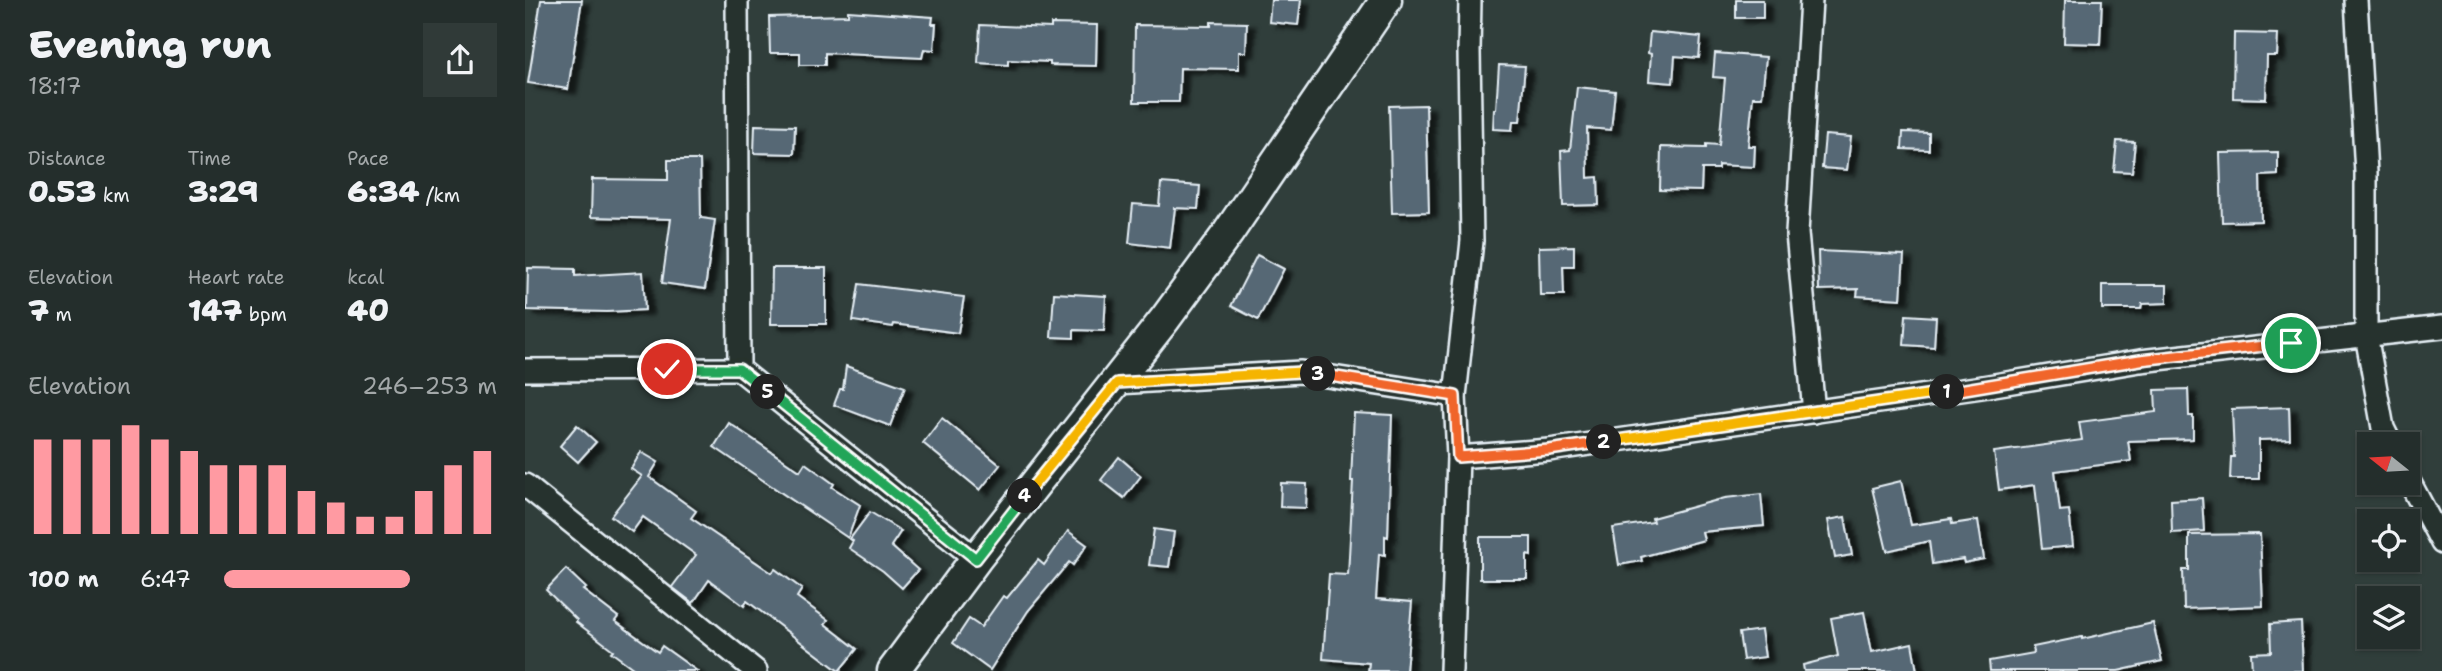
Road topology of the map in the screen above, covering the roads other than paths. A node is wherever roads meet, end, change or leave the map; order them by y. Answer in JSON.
{"nodes":[{"id":1,"x":737,"y":0,"type":"edge"},
{"id":2,"x":1386,"y":0,"type":"edge"},
{"id":3,"x":1470,"y":0,"type":"edge"},
{"id":4,"x":1811,"y":0,"type":"edge"},
{"id":5,"x":2356,"y":0,"type":"edge"},
{"id":6,"x":2442,"y":327,"type":"edge"},
{"id":7,"x":2366,"y":335,"type":"junction"},
{"id":8,"x":739,"y":369,"type":"junction"},
{"id":9,"x":525,"y":370,"type":"edge"},
{"id":10,"x":1117,"y":383,"type":"junction"},
{"id":11,"x":1455,"y":396,"type":"junction"},
{"id":12,"x":1814,"y":412,"type":"junction"},
{"id":13,"x":2385,"y":432,"type":"edge"},
{"id":14,"x":1458,"y":457,"type":"junction"},
{"id":15,"x":525,"y":485,"type":"edge"},
{"id":16,"x":2416,"y":495,"type":"edge"},
{"id":17,"x":2442,"y":543,"type":"edge"},
{"id":18,"x":976,"y":559,"type":"junction"},
{"id":19,"x":756,"y":671,"type":"edge"},
{"id":20,"x":893,"y":671,"type":"edge"},
{"id":21,"x":1451,"y":671,"type":"edge"}],
"edges":[{"from":1,"to":8,"type":"street"},
{"from":2,"to":10,"type":"main road"},
{"from":3,"to":11,"type":"street"},
{"from":4,"to":12,"type":"street"},
{"from":5,"to":7,"type":"street"},
{"from":6,"to":7,"type":"street"},
{"from":7,"to":12,"type":"street"},
{"from":7,"to":13,"type":"street"},
{"from":8,"to":9,"type":"street"},
{"from":8,"to":18,"type":"street"},
{"from":10,"to":11,"type":"street"},
{"from":10,"to":18,"type":"main road"},
{"from":11,"to":14,"type":"street"},
{"from":12,"to":14,"type":"street"},
{"from":14,"to":21,"type":"street"},
{"from":15,"to":19,"type":"street"},
{"from":16,"to":17,"type":"street"},
{"from":18,"to":20,"type":"main road"}]}
